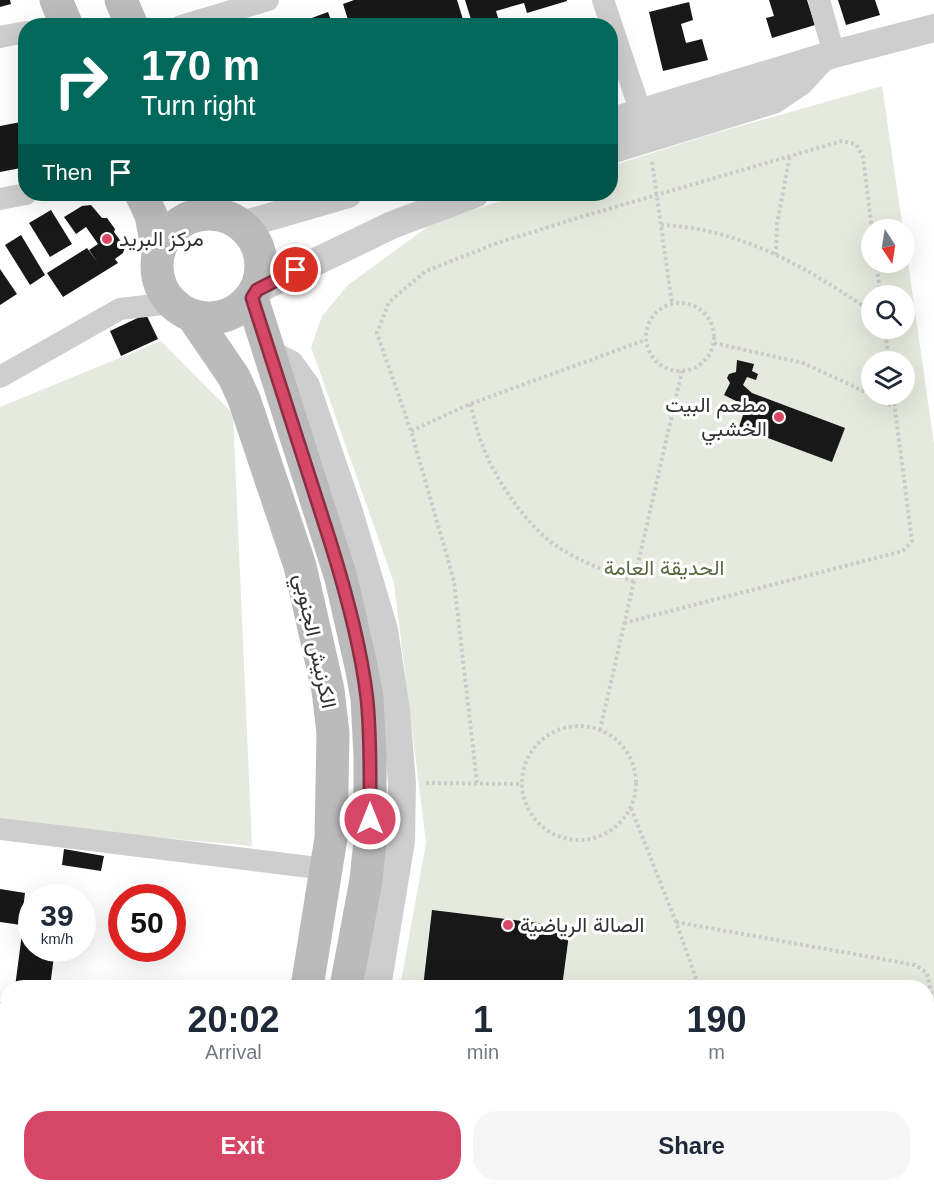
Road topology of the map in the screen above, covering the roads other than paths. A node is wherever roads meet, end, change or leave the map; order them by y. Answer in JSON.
{"nodes":[{"id":1,"x":121,"y":0,"type":"edge"},
{"id":2,"x":268,"y":0,"type":"edge"},
{"id":3,"x":603,"y":0,"type":"edge"},
{"id":4,"x":819,"y":0,"type":"edge"},
{"id":5,"x":129,"y":18,"type":"edge"},
{"id":6,"x":208,"y":18,"type":"edge"},
{"id":7,"x":609,"y":18,"type":"edge"},
{"id":8,"x":934,"y":28,"type":"edge"},
{"id":9,"x":18,"y":34,"type":"edge"},
{"id":10,"x":0,"y":37,"type":"edge"},
{"id":11,"x":618,"y":45,"type":"edge"},
{"id":12,"x":828,"y":56,"type":"junction"},
{"id":13,"x":618,"y":123,"type":"edge"},
{"id":14,"x":645,"y":126,"type":"junction"},
{"id":15,"x":618,"y":145,"type":"edge"},
{"id":16,"x":18,"y":196,"type":"edge"},
{"id":17,"x":0,"y":199,"type":"edge"},
{"id":18,"x":144,"y":201,"type":"edge"},
{"id":19,"x":298,"y":201,"type":"edge"},
{"id":20,"x":454,"y":201,"type":"edge"},
{"id":21,"x":227,"y":211,"type":"edge"},
{"id":22,"x":158,"y":252,"type":"junction"},
{"id":23,"x":254,"y":294,"type":"junction"},
{"id":24,"x":182,"y":310,"type":"junction"},
{"id":25,"x":268,"y":353,"type":"junction"},
{"id":26,"x":0,"y":377,"type":"edge"},
{"id":27,"x":0,"y":828,"type":"edge"},
{"id":28,"x":326,"y":869,"type":"junction"},
{"id":29,"x":308,"y":980,"type":"edge"},
{"id":30,"x":347,"y":980,"type":"edge"},
{"id":31,"x":378,"y":980,"type":"edge"}],
"edges":[{"from":1,"to":5,"type":"main road"},
{"from":2,"to":6,"type":"street"},
{"from":3,"to":7,"type":"street"},
{"from":4,"to":12,"type":"street"},
{"from":8,"to":12,"type":"street"},
{"from":9,"to":10,"type":"street"},
{"from":11,"to":14,"type":"street"},
{"from":12,"to":14,"type":"street"},
{"from":13,"to":14,"type":"street"},
{"from":14,"to":15,"type":"street"},
{"from":16,"to":17,"type":"street"},
{"from":18,"to":22,"type":"main road"},
{"from":19,"to":21,"type":"street"},
{"from":20,"to":23,"type":"street"},
{"from":21,"to":22,"type":"main road"},
{"from":21,"to":23,"type":"main road"},
{"from":22,"to":24,"type":"main road"},
{"from":23,"to":24,"type":"main road"},
{"from":23,"to":25,"type":"main road","name":"الكرنيش الجنوبي"},
{"from":24,"to":26,"type":"street"},
{"from":24,"to":28,"type":"main road","name":"الكرنيش الجنوبي"},
{"from":25,"to":30,"type":"main road","name":"الكرنيش الجنوبي"},
{"from":25,"to":31,"type":"street"},
{"from":27,"to":28,"type":"street"},
{"from":28,"to":29,"type":"main road","name":"الكرنيش الجنوبي"}]}
